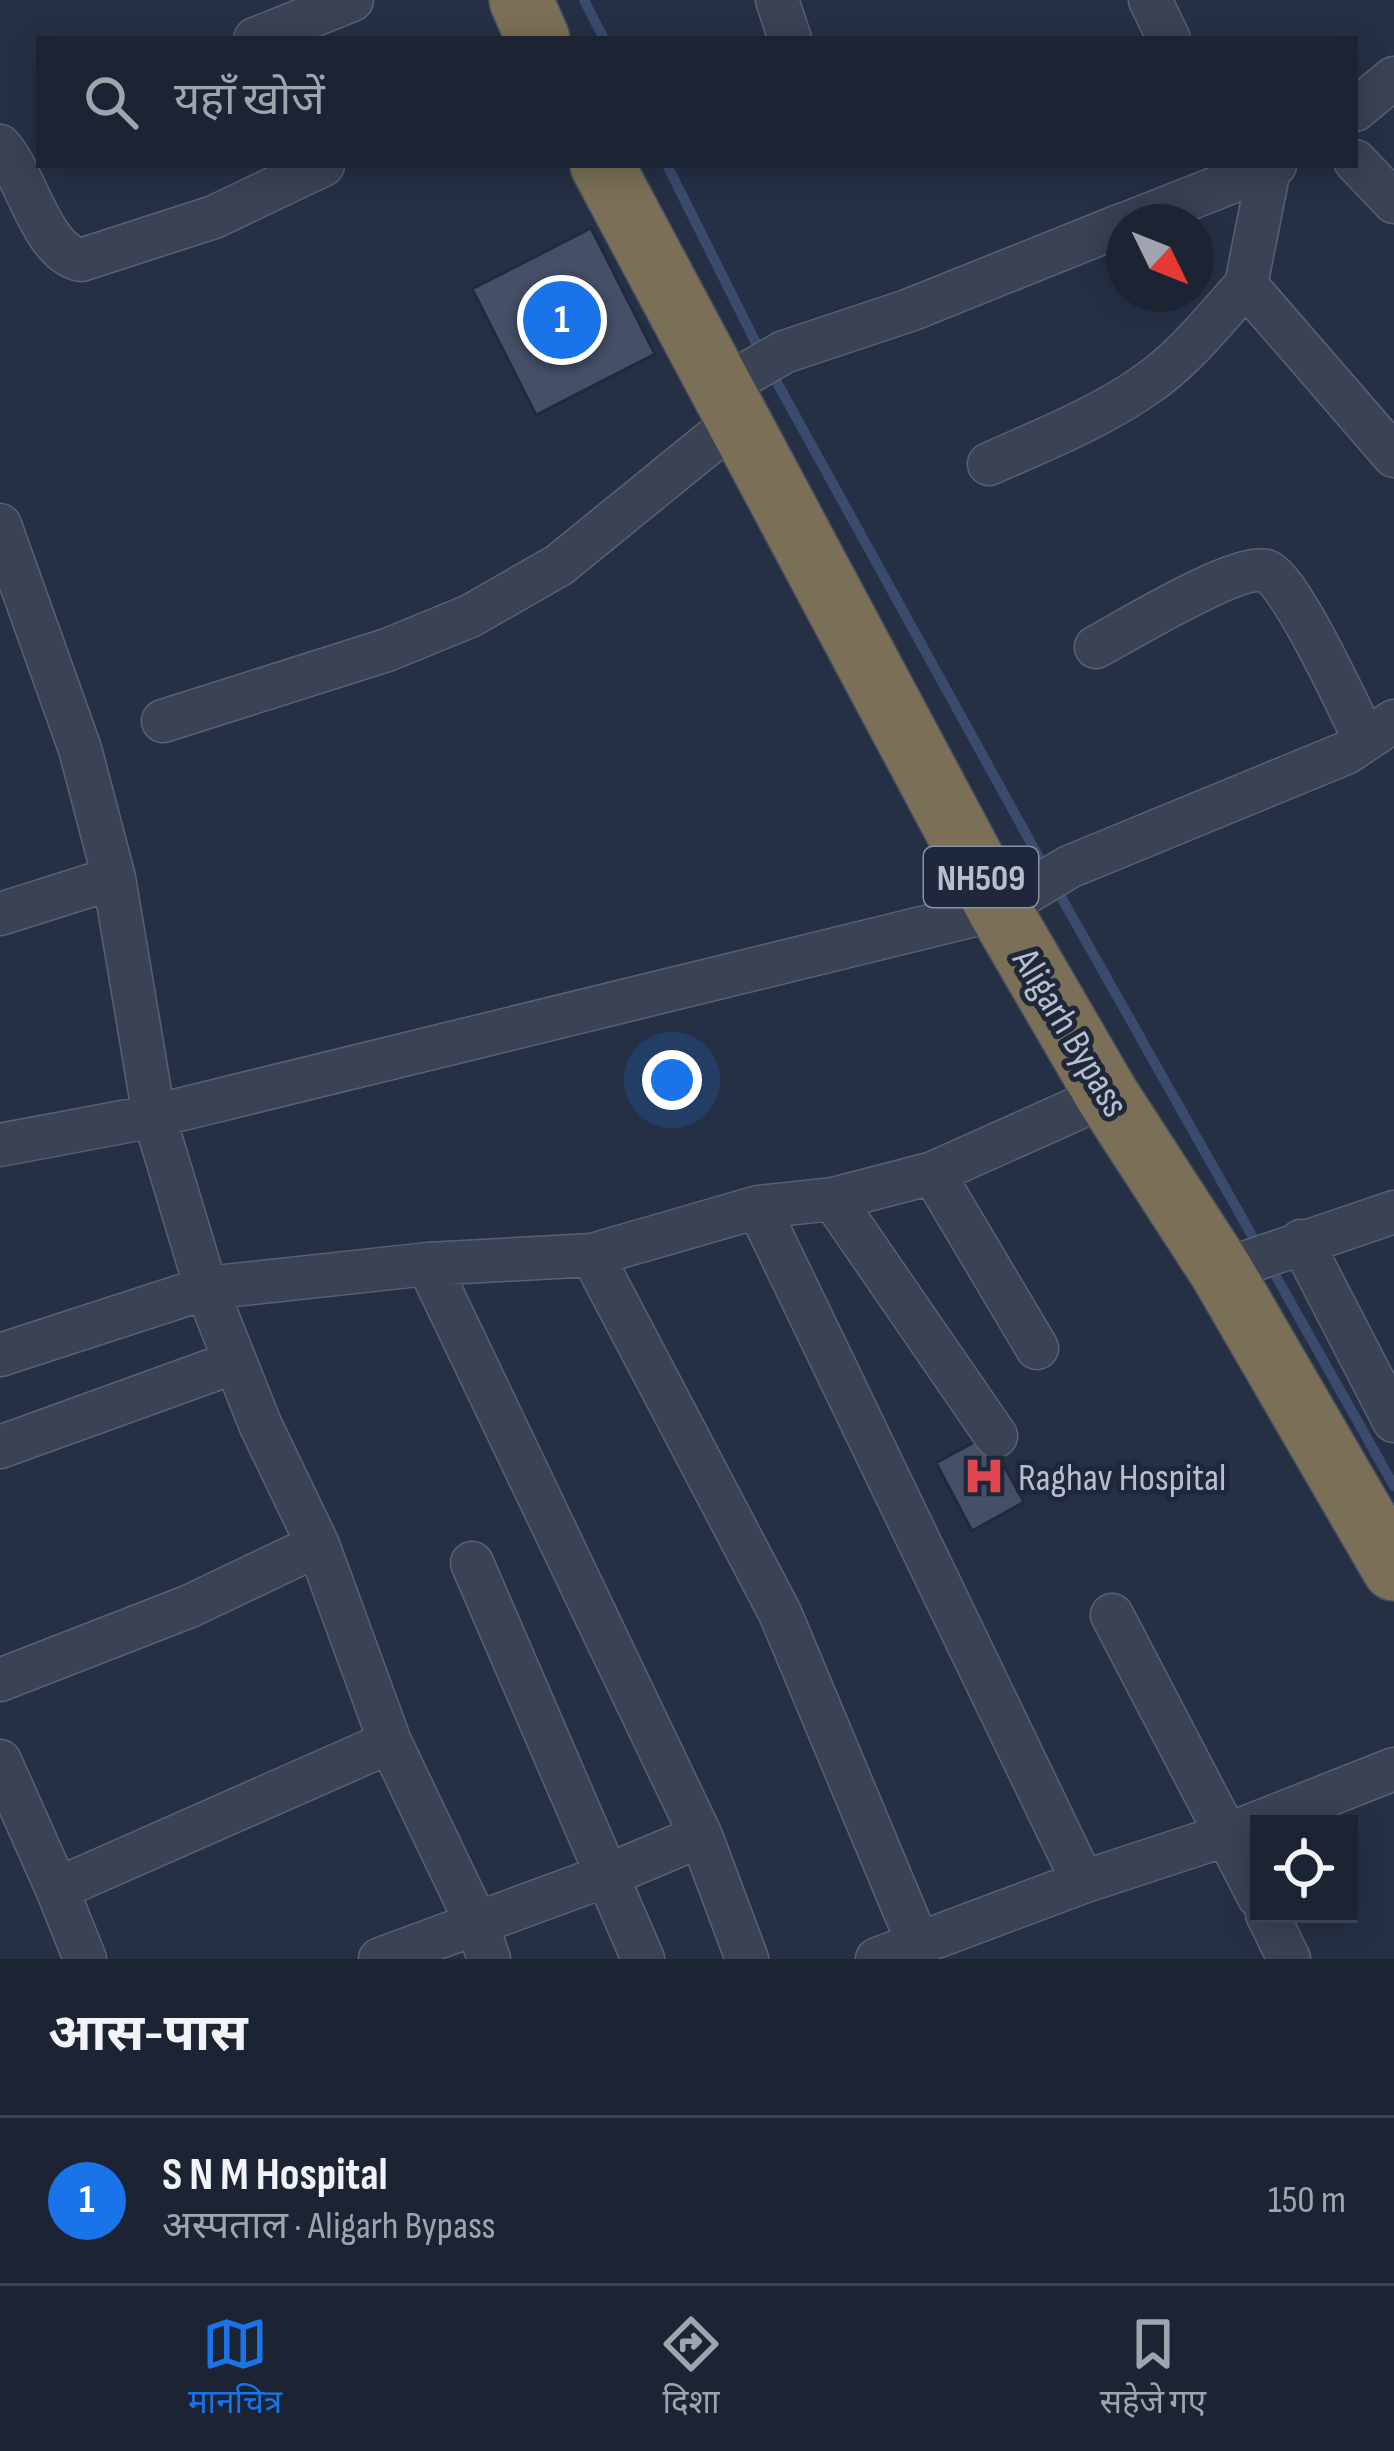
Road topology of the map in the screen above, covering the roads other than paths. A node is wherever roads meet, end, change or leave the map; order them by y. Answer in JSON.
{"nodes":[{"id":1,"x":352,"y":0,"type":"edge"},
{"id":2,"x":520,"y":0,"type":"edge"},
{"id":3,"x":777,"y":0,"type":"edge"},
{"id":4,"x":1150,"y":0,"type":"edge"},
{"id":5,"x":262,"y":36,"type":"edge"},
{"id":6,"x":537,"y":36,"type":"edge"},
{"id":7,"x":789,"y":36,"type":"edge"},
{"id":8,"x":1168,"y":36,"type":"edge"},
{"id":9,"x":1394,"y":78,"type":"edge"},
{"id":10,"x":1358,"y":108,"type":"edge"},
{"id":11,"x":0,"y":146,"type":"edge"},
{"id":12,"x":1358,"y":164,"type":"edge"},
{"id":13,"x":317,"y":168,"type":"edge"},
{"id":14,"x":604,"y":168,"type":"edge"},
{"id":15,"x":1254,"y":170,"type":"edge"},
{"id":16,"x":1394,"y":202,"type":"edge"},
{"id":17,"x":1173,"y":204,"type":"edge"},
{"id":18,"x":1106,"y":231,"type":"edge"},
{"id":19,"x":1246,"y":285,"type":"junction"},
{"id":20,"x":732,"y":395,"type":"junction"},
{"id":21,"x":1394,"y":456,"type":"edge"},
{"id":22,"x":989,"y":464,"type":"dead end"},
{"id":23,"x":0,"y":525,"type":"edge"},
{"id":24,"x":1096,"y":647,"type":"dead end"},
{"id":25,"x":163,"y":722,"type":"dead end"},
{"id":26,"x":1380,"y":730,"type":"edge"},
{"id":27,"x":114,"y":878,"type":"junction"},
{"id":28,"x":1009,"y":901,"type":"junction"},
{"id":29,"x":0,"y":914,"type":"edge"},
{"id":30,"x":1107,"y":1096,"type":"junction"},
{"id":31,"x":154,"y":1116,"type":"junction"},
{"id":32,"x":0,"y":1144,"type":"edge"},
{"id":33,"x":932,"y":1173,"type":"junction"},
{"id":34,"x":833,"y":1199,"type":"junction"},
{"id":35,"x":758,"y":1208,"type":"junction"},
{"id":36,"x":1394,"y":1212,"type":"edge"},
{"id":37,"x":1294,"y":1244,"type":"junction"},
{"id":38,"x":592,"y":1255,"type":"junction"},
{"id":39,"x":428,"y":1264,"type":"junction"},
{"id":40,"x":1233,"y":1266,"type":"junction"},
{"id":41,"x":206,"y":1288,"type":"junction"},
{"id":42,"x":1037,"y":1348,"type":"dead end"},
{"id":43,"x":0,"y":1355,"type":"edge"},
{"id":44,"x":235,"y":1362,"type":"junction"},
{"id":45,"x":1394,"y":1421,"type":"edge"},
{"id":46,"x":996,"y":1436,"type":"dead end"},
{"id":47,"x":0,"y":1447,"type":"edge"},
{"id":48,"x":318,"y":1545,"type":"junction"},
{"id":49,"x":472,"y":1564,"type":"dead end"},
{"id":50,"x":1394,"y":1569,"type":"edge"},
{"id":51,"x":1112,"y":1616,"type":"dead end"},
{"id":52,"x":0,"y":1680,"type":"edge"},
{"id":53,"x":390,"y":1742,"type":"junction"},
{"id":54,"x":0,"y":1762,"type":"edge"},
{"id":55,"x":1394,"y":1769,"type":"edge"},
{"id":56,"x":1229,"y":1834,"type":"junction"},
{"id":57,"x":701,"y":1836,"type":"junction"},
{"id":58,"x":608,"y":1875,"type":"junction"},
{"id":59,"x":1250,"y":1878,"type":"edge"},
{"id":60,"x":1083,"y":1882,"type":"junction"},
{"id":61,"x":57,"y":1889,"type":"junction"},
{"id":62,"x":1271,"y":1923,"type":"edge"},
{"id":63,"x":483,"y":1941,"type":"edge"},
{"id":64,"x":918,"y":1943,"type":"junction"},
{"id":65,"x":85,"y":1959,"type":"edge"},
{"id":66,"x":380,"y":1959,"type":"edge"},
{"id":67,"x":644,"y":1959,"type":"edge"},
{"id":68,"x":747,"y":1959,"type":"edge"},
{"id":69,"x":877,"y":1959,"type":"edge"},
{"id":70,"x":1288,"y":1959,"type":"edge"}],
"edges":[{"from":1,"to":5,"type":"street"},
{"from":2,"to":6,"type":"highway"},
{"from":3,"to":7,"type":"street"},
{"from":4,"to":8,"type":"street"},
{"from":9,"to":10,"type":"street"},
{"from":11,"to":13,"type":"street"},
{"from":12,"to":16,"type":"street"},
{"from":14,"to":20,"type":"highway","name":"Aligarh Bypass","number":"NH509"},
{"from":15,"to":17,"type":"street"},
{"from":15,"to":19,"type":"street"},
{"from":18,"to":20,"type":"street"},
{"from":19,"to":21,"type":"street"},
{"from":19,"to":22,"type":"street"},
{"from":20,"to":25,"type":"street"},
{"from":20,"to":28,"type":"highway","name":"Aligarh Bypass","number":"NH509"},
{"from":23,"to":27,"type":"street"},
{"from":24,"to":26,"type":"street"},
{"from":26,"to":28,"type":"street"},
{"from":27,"to":29,"type":"street"},
{"from":27,"to":31,"type":"street"},
{"from":28,"to":30,"type":"highway","name":"Aligarh Bypass","number":"NH509"},
{"from":28,"to":31,"type":"street"},
{"from":30,"to":33,"type":"street"},
{"from":30,"to":40,"type":"highway","name":"Aligarh Bypass","number":"NH509"},
{"from":31,"to":32,"type":"street"},
{"from":31,"to":41,"type":"street"},
{"from":33,"to":34,"type":"street"},
{"from":33,"to":42,"type":"street"},
{"from":34,"to":35,"type":"street"},
{"from":34,"to":46,"type":"street"},
{"from":35,"to":38,"type":"street"},
{"from":35,"to":60,"type":"street"},
{"from":36,"to":37,"type":"street"},
{"from":37,"to":40,"type":"street"},
{"from":37,"to":45,"type":"street"},
{"from":38,"to":39,"type":"street"},
{"from":38,"to":64,"type":"street"},
{"from":39,"to":41,"type":"street"},
{"from":39,"to":57,"type":"street"},
{"from":40,"to":50,"type":"highway","name":"Aligarh Bypass","number":"NH509"},
{"from":41,"to":43,"type":"street"},
{"from":41,"to":44,"type":"street"},
{"from":44,"to":47,"type":"street"},
{"from":44,"to":48,"type":"street"},
{"from":48,"to":52,"type":"street"},
{"from":48,"to":53,"type":"street"},
{"from":49,"to":58,"type":"street"},
{"from":51,"to":56,"type":"street"},
{"from":53,"to":61,"type":"street"},
{"from":53,"to":63,"type":"street"},
{"from":54,"to":61,"type":"street"},
{"from":55,"to":56,"type":"street"},
{"from":56,"to":59,"type":"street"},
{"from":56,"to":60,"type":"street"},
{"from":57,"to":58,"type":"street"},
{"from":57,"to":68,"type":"street"},
{"from":58,"to":63,"type":"street"},
{"from":58,"to":67,"type":"street"},
{"from":60,"to":64,"type":"street"},
{"from":61,"to":65,"type":"street"},
{"from":62,"to":70,"type":"street"},
{"from":63,"to":66,"type":"street"},
{"from":64,"to":69,"type":"street"}]}
